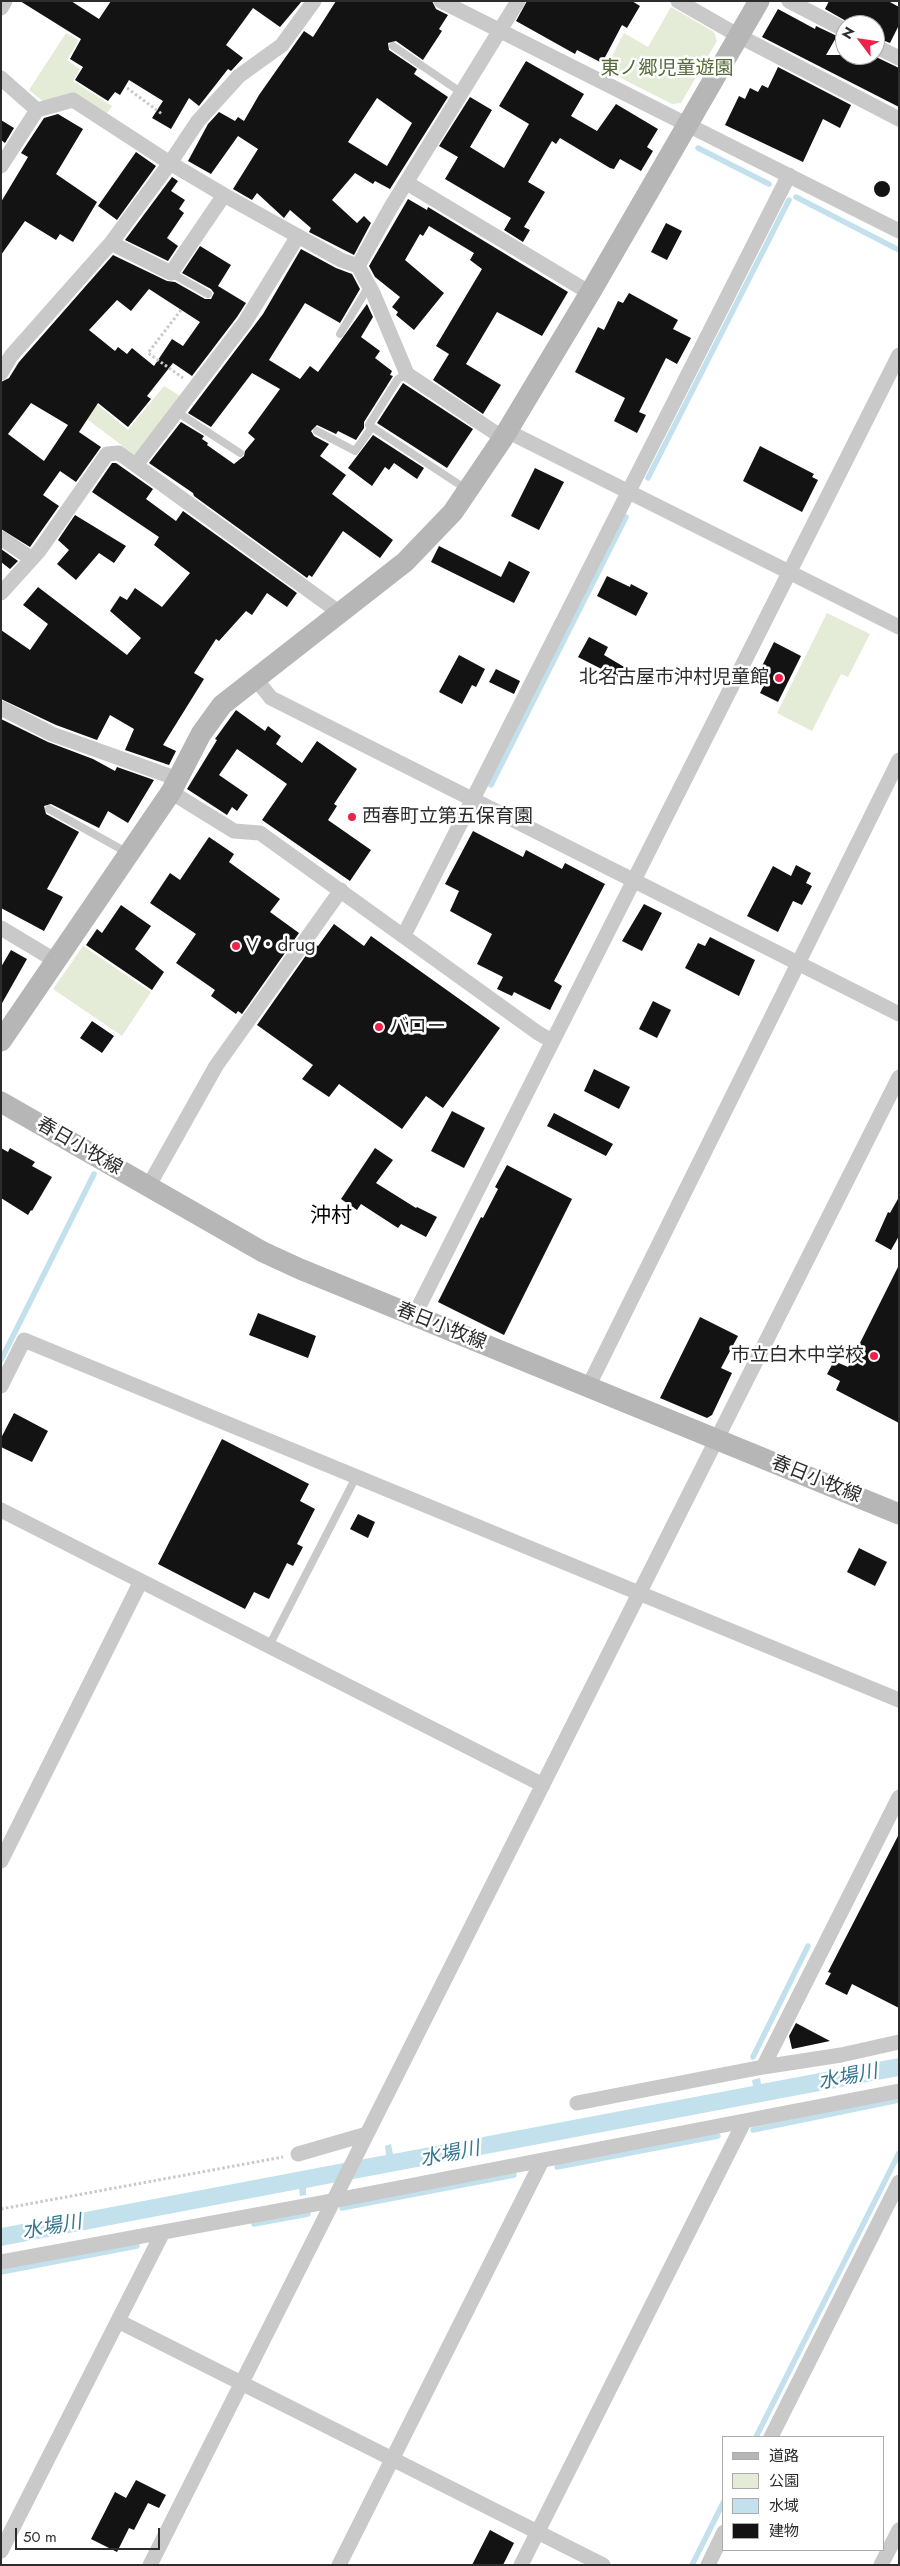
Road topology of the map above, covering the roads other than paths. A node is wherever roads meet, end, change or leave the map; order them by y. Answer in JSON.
{"nodes":[{"id":1,"x":5,"y":1,"type":"edge"},
{"id":2,"x":314,"y":1,"type":"edge"},
{"id":3,"x":441,"y":1,"type":"edge"},
{"id":4,"x":518,"y":1,"type":"edge"},
{"id":5,"x":678,"y":1,"type":"edge"},
{"id":6,"x":760,"y":1,"type":"edge"},
{"id":7,"x":789,"y":1,"type":"edge"},
{"id":8,"x":1,"y":8,"type":"edge"},
{"id":9,"x":835,"y":25,"type":"edge"},
{"id":10,"x":500,"y":32,"type":"junction"},
{"id":11,"x":739,"y":36,"type":"junction"},
{"id":12,"x":393,"y":46,"type":"dead end"},
{"id":13,"x":885,"y":51,"type":"edge"},
{"id":14,"x":899,"y":58,"type":"edge"},
{"id":15,"x":1,"y":78,"type":"edge"},
{"id":16,"x":462,"y":92,"type":"junction"},
{"id":17,"x":37,"y":110,"type":"junction"},
{"id":18,"x":899,"y":119,"type":"edge"},
{"id":19,"x":688,"y":124,"type":"junction"},
{"id":20,"x":170,"y":164,"type":"junction"},
{"id":21,"x":1,"y":166,"type":"edge"},
{"id":22,"x":789,"y":175,"type":"junction"},
{"id":23,"x":407,"y":183,"type":"junction"},
{"id":24,"x":224,"y":195,"type":"junction"},
{"id":25,"x":899,"y":231,"type":"edge"},
{"id":26,"x":298,"y":236,"type":"junction"},
{"id":27,"x":111,"y":243,"type":"junction"},
{"id":28,"x":358,"y":266,"type":"junction"},
{"id":29,"x":171,"y":273,"type":"junction"},
{"id":30,"x":369,"y":286,"type":"junction"},
{"id":31,"x":590,"y":293,"type":"junction"},
{"id":32,"x":208,"y":294,"type":"dead end"},
{"id":33,"x":340,"y":334,"type":"dead end"},
{"id":34,"x":6,"y":353,"type":"edge"},
{"id":35,"x":899,"y":355,"type":"edge"},
{"id":36,"x":1,"y":373,"type":"edge"},
{"id":37,"x":407,"y":374,"type":"junction"},
{"id":38,"x":177,"y":412,"type":"junction"},
{"id":39,"x":372,"y":427,"type":"junction"},
{"id":40,"x":317,"y":431,"type":"dead end"},
{"id":41,"x":505,"y":434,"type":"junction"},
{"id":42,"x":240,"y":453,"type":"dead end"},
{"id":43,"x":136,"y":465,"type":"junction"},
{"id":44,"x":467,"y":490,"type":"junction"},
{"id":45,"x":628,"y":491,"type":"junction"},
{"id":46,"x":1,"y":538,"type":"edge"},
{"id":47,"x":32,"y":559,"type":"junction"},
{"id":48,"x":790,"y":572,"type":"junction"},
{"id":49,"x":1,"y":593,"type":"edge"},
{"id":50,"x":340,"y":613,"type":"junction"},
{"id":51,"x":899,"y":627,"type":"edge"},
{"id":52,"x":255,"y":678,"type":"junction"},
{"id":53,"x":1,"y":708,"type":"edge"},
{"id":54,"x":899,"y":760,"type":"edge"},
{"id":55,"x":174,"y":785,"type":"junction"},
{"id":56,"x":473,"y":798,"type":"junction"},
{"id":57,"x":49,"y":809,"type":"dead end"},
{"id":58,"x":130,"y":853,"type":"junction"},
{"id":59,"x":634,"y":880,"type":"junction"},
{"id":60,"x":341,"y":890,"type":"junction"},
{"id":61,"x":1,"y":928,"type":"edge"},
{"id":62,"x":404,"y":935,"type":"junction"},
{"id":63,"x":56,"y":961,"type":"junction"},
{"id":64,"x":796,"y":964,"type":"junction"},
{"id":65,"x":899,"y":1014,"type":"edge"},
{"id":66,"x":552,"y":1041,"type":"junction"},
{"id":67,"x":1,"y":1042,"type":"edge"},
{"id":68,"x":899,"y":1077,"type":"edge"},
{"id":69,"x":1,"y":1102,"type":"edge"},
{"id":70,"x":148,"y":1187,"type":"junction"},
{"id":71,"x":414,"y":1316,"type":"junction"},
{"id":72,"x":1,"y":1386,"type":"edge"},
{"id":73,"x":588,"y":1387,"type":"junction"},
{"id":74,"x":717,"y":1440,"type":"junction"},
{"id":75,"x":356,"y":1477,"type":"junction"},
{"id":76,"x":1,"y":1510,"type":"edge"},
{"id":77,"x":899,"y":1514,"type":"edge"},
{"id":78,"x":141,"y":1581,"type":"junction"},
{"id":79,"x":639,"y":1594,"type":"junction"},
{"id":80,"x":269,"y":1646,"type":"junction"},
{"id":81,"x":899,"y":1700,"type":"edge"},
{"id":82,"x":543,"y":1785,"type":"junction"},
{"id":83,"x":899,"y":1797,"type":"edge"},
{"id":84,"x":1,"y":1861,"type":"edge"},
{"id":85,"x":899,"y":2042,"type":"edge"},
{"id":86,"x":763,"y":2067,"type":"junction"},
{"id":87,"x":899,"y":2091,"type":"edge"},
{"id":88,"x":577,"y":2103,"type":"dead end"},
{"id":89,"x":744,"y":2122,"type":"junction"},
{"id":90,"x":366,"y":2137,"type":"junction"},
{"id":91,"x":298,"y":2154,"type":"road end"},
{"id":92,"x":542,"y":2161,"type":"junction"},
{"id":93,"x":899,"y":2182,"type":"edge"},
{"id":94,"x":334,"y":2196,"type":"junction"},
{"id":95,"x":162,"y":2234,"type":"junction"},
{"id":96,"x":1,"y":2262,"type":"edge"},
{"id":97,"x":118,"y":2321,"type":"junction"},
{"id":98,"x":240,"y":2382,"type":"junction"},
{"id":99,"x":772,"y":2436,"type":"edge"},
{"id":100,"x":393,"y":2459,"type":"junction"},
{"id":101,"x":899,"y":2530,"type":"edge"},
{"id":102,"x":538,"y":2532,"type":"junction"},
{"id":103,"x":722,"y":2536,"type":"edge"},
{"id":104,"x":1,"y":2551,"type":"edge"},
{"id":105,"x":150,"y":2565,"type":"edge"},
{"id":106,"x":339,"y":2565,"type":"edge"},
{"id":107,"x":522,"y":2565,"type":"edge"},
{"id":108,"x":603,"y":2565,"type":"edge"},
{"id":109,"x":708,"y":2565,"type":"edge"},
{"id":110,"x":881,"y":2565,"type":"edge"}],
"edges":[{"from":1,"to":8,"type":"street"},
{"from":2,"to":20,"type":"street"},
{"from":3,"to":10,"type":"street"},
{"from":4,"to":10,"type":"street"},
{"from":5,"to":11,"type":"street"},
{"from":6,"to":11,"type":"street"},
{"from":7,"to":9,"type":"street"},
{"from":10,"to":16,"type":"street"},
{"from":10,"to":19,"type":"street"},
{"from":11,"to":18,"type":"street"},
{"from":11,"to":19,"type":"street"},
{"from":12,"to":16,"type":"lane"},
{"from":13,"to":14,"type":"street"},
{"from":15,"to":17,"type":"street"},
{"from":16,"to":23,"type":"street"},
{"from":17,"to":20,"type":"street"},
{"from":17,"to":21,"type":"street"},
{"from":19,"to":22,"type":"street"},
{"from":19,"to":31,"type":"street"},
{"from":20,"to":24,"type":"street"},
{"from":20,"to":27,"type":"street"},
{"from":22,"to":25,"type":"street"},
{"from":22,"to":45,"type":"street"},
{"from":23,"to":28,"type":"street"},
{"from":23,"to":31,"type":"street"},
{"from":24,"to":26,"type":"street"},
{"from":24,"to":29,"type":"street"},
{"from":26,"to":28,"type":"street"},
{"from":26,"to":38,"type":"street"},
{"from":27,"to":29,"type":"street"},
{"from":27,"to":34,"type":"street"},
{"from":28,"to":30,"type":"street"},
{"from":29,"to":32,"type":"lane"},
{"from":30,"to":33,"type":"lane"},
{"from":30,"to":37,"type":"street"},
{"from":31,"to":41,"type":"street"},
{"from":34,"to":36,"type":"street"},
{"from":35,"to":48,"type":"street"},
{"from":37,"to":39,"type":"lane"},
{"from":37,"to":41,"type":"street"},
{"from":38,"to":42,"type":"lane"},
{"from":38,"to":43,"type":"street"},
{"from":39,"to":40,"type":"lane"},
{"from":39,"to":44,"type":"lane"},
{"from":41,"to":44,"type":"street"},
{"from":41,"to":45,"type":"street"},
{"from":43,"to":47,"type":"street"},
{"from":43,"to":50,"type":"street"},
{"from":44,"to":50,"type":"street"},
{"from":45,"to":48,"type":"street"},
{"from":45,"to":56,"type":"street"},
{"from":46,"to":47,"type":"street"},
{"from":47,"to":49,"type":"street"},
{"from":48,"to":51,"type":"street"},
{"from":48,"to":59,"type":"street"},
{"from":50,"to":52,"type":"street"},
{"from":52,"to":55,"type":"street"},
{"from":52,"to":56,"type":"street"},
{"from":53,"to":55,"type":"street"},
{"from":54,"to":64,"type":"street"},
{"from":55,"to":58,"type":"street"},
{"from":55,"to":60,"type":"street"},
{"from":56,"to":59,"type":"street"},
{"from":56,"to":62,"type":"street"},
{"from":57,"to":58,"type":"lane"},
{"from":58,"to":63,"type":"street"},
{"from":59,"to":64,"type":"street"},
{"from":59,"to":66,"type":"street"},
{"from":60,"to":62,"type":"street"},
{"from":60,"to":70,"type":"street"},
{"from":61,"to":63,"type":"street"},
{"from":62,"to":66,"type":"street"},
{"from":63,"to":67,"type":"street"},
{"from":64,"to":65,"type":"street"},
{"from":64,"to":73,"type":"street"},
{"from":66,"to":71,"type":"street"},
{"from":68,"to":74,"type":"street"},
{"from":69,"to":70,"type":"street","name":"春日小牧線"},
{"from":70,"to":71,"type":"street","name":"春日小牧線"},
{"from":71,"to":73,"type":"street","name":"春日小牧線"},
{"from":72,"to":75,"type":"street"},
{"from":73,"to":74,"type":"street","name":"春日小牧線"},
{"from":74,"to":77,"type":"street","name":"春日小牧線"},
{"from":74,"to":79,"type":"street"},
{"from":75,"to":79,"type":"street"},
{"from":75,"to":80,"type":"lane"},
{"from":76,"to":78,"type":"street"},
{"from":78,"to":80,"type":"street"},
{"from":78,"to":84,"type":"street"},
{"from":79,"to":81,"type":"street"},
{"from":79,"to":82,"type":"street"},
{"from":80,"to":82,"type":"street"},
{"from":82,"to":90,"type":"street"},
{"from":83,"to":86,"type":"street"},
{"from":85,"to":86,"type":"street"},
{"from":86,"to":88,"type":"street"},
{"from":87,"to":89,"type":"street"},
{"from":89,"to":92,"type":"street"},
{"from":89,"to":102,"type":"street"},
{"from":90,"to":91,"type":"street"},
{"from":90,"to":94,"type":"street"},
{"from":92,"to":94,"type":"street"},
{"from":92,"to":100,"type":"street"},
{"from":93,"to":99,"type":"street"},
{"from":94,"to":95,"type":"street"},
{"from":94,"to":98,"type":"street"},
{"from":95,"to":96,"type":"street"},
{"from":95,"to":97,"type":"street"},
{"from":97,"to":98,"type":"street"},
{"from":97,"to":104,"type":"street"},
{"from":98,"to":100,"type":"street"},
{"from":98,"to":105,"type":"street"},
{"from":100,"to":102,"type":"street"},
{"from":100,"to":106,"type":"street"},
{"from":101,"to":110,"type":"street"},
{"from":102,"to":107,"type":"street"},
{"from":102,"to":108,"type":"street"},
{"from":103,"to":109,"type":"street"}]}
